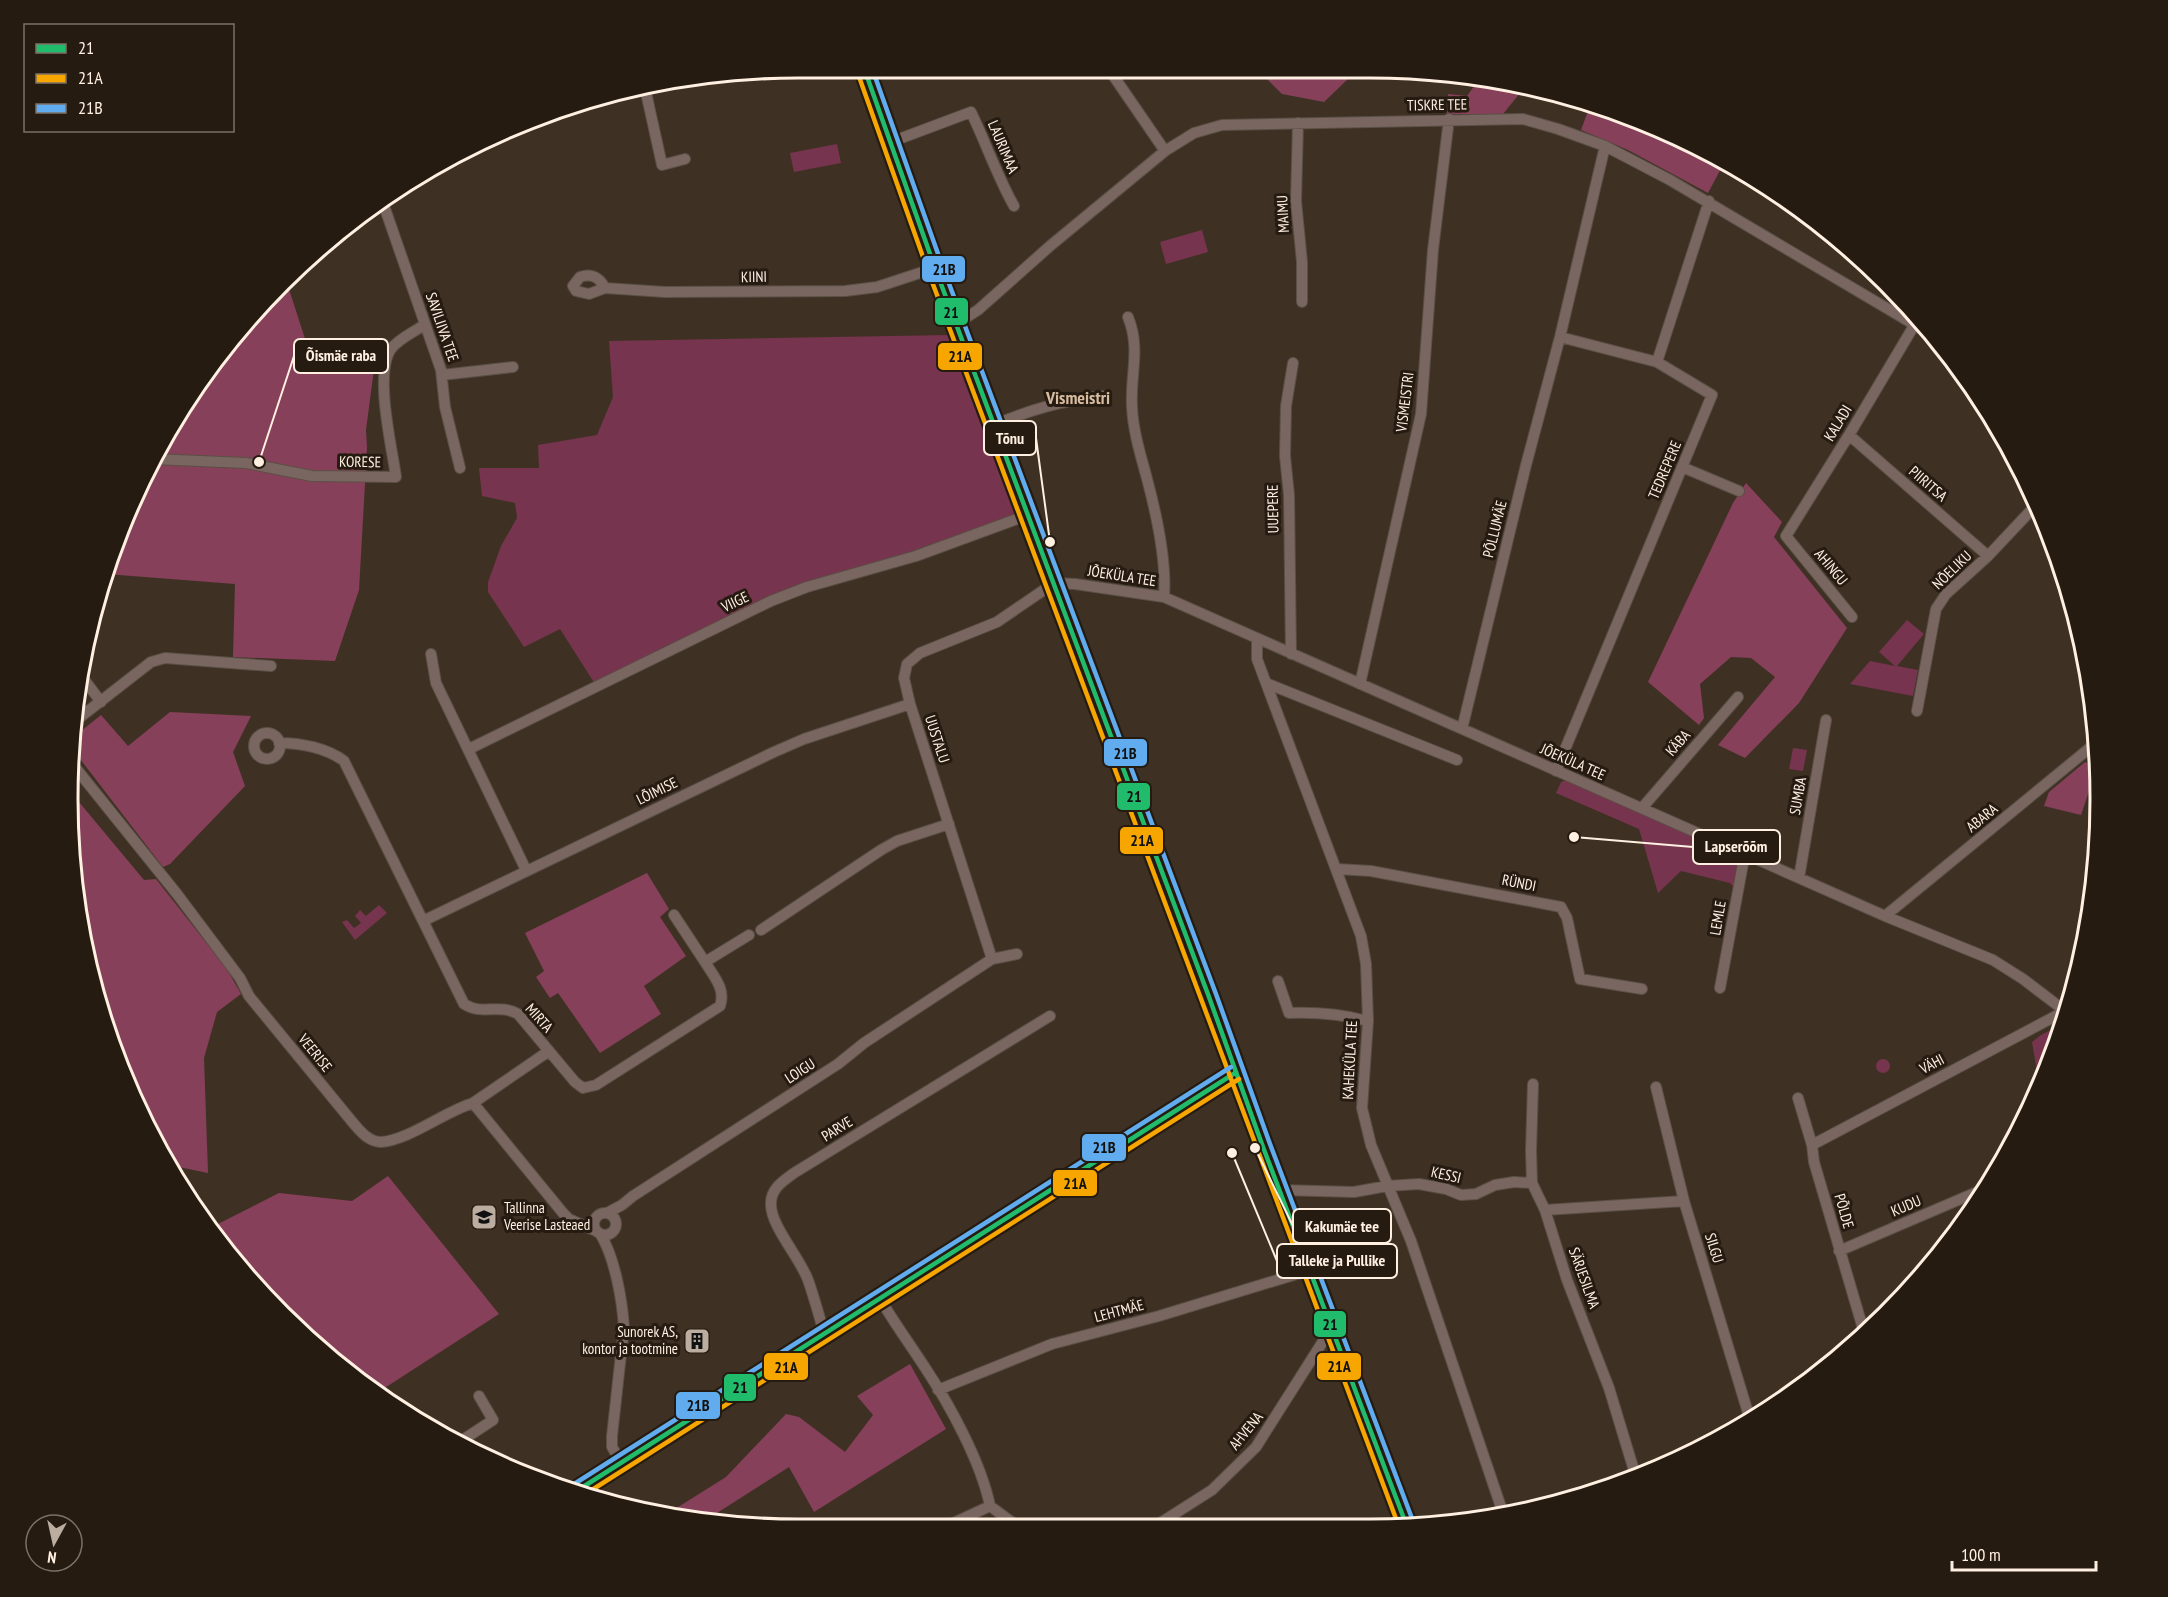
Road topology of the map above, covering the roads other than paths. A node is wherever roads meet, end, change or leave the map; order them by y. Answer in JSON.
{"nodes":[{"id":1,"x":868,"y":78,"type":"edge"},
{"id":2,"x":1115,"y":78,"type":"edge"},
{"id":3,"x":646,"y":95,"type":"edge"},
{"id":4,"x":1449,"y":119,"type":"junction"},
{"id":5,"x":1298,"y":123,"type":"junction"},
{"id":6,"x":891,"y":142,"type":"junction"},
{"id":7,"x":1605,"y":146,"type":"junction"},
{"id":8,"x":1165,"y":151,"type":"junction"},
{"id":9,"x":685,"y":159,"type":"dead end"},
{"id":10,"x":1709,"y":201,"type":"junction"},
{"id":11,"x":1014,"y":206,"type":"dead end"},
{"id":12,"x":385,"y":209,"type":"edge"},
{"id":13,"x":935,"y":268,"type":"junction"},
{"id":14,"x":604,"y":288,"type":"junction"},
{"id":15,"x":1302,"y":302,"type":"dead end"},
{"id":16,"x":1128,"y":317,"type":"dead end"},
{"id":17,"x":1908,"y":320,"type":"edge"},
{"id":18,"x":956,"y":324,"type":"junction"},
{"id":19,"x":424,"y":325,"type":"junction"},
{"id":20,"x":1914,"y":326,"type":"edge"},
{"id":21,"x":1560,"y":337,"type":"junction"},
{"id":22,"x":1657,"y":362,"type":"junction"},
{"id":23,"x":1293,"y":363,"type":"dead end"},
{"id":24,"x":513,"y":367,"type":"dead end"},
{"id":25,"x":442,"y":375,"type":"junction"},
{"id":26,"x":1102,"y":396,"type":"dead end"},
{"id":27,"x":994,"y":425,"type":"junction"},
{"id":28,"x":1849,"y":435,"type":"junction"},
{"id":29,"x":163,"y":459,"type":"edge"},
{"id":30,"x":1682,"y":467,"type":"junction"},
{"id":31,"x":460,"y":468,"type":"dead end"},
{"id":32,"x":1739,"y":491,"type":"dead end"},
{"id":33,"x":2030,"y":511,"type":"edge"},
{"id":34,"x":1028,"y":515,"type":"junction"},
{"id":35,"x":1786,"y":536,"type":"joint"},
{"id":36,"x":1988,"y":556,"type":"junction"},
{"id":37,"x":1054,"y":583,"type":"junction"},
{"id":38,"x":1164,"y":597,"type":"junction"},
{"id":39,"x":1852,"y":617,"type":"dead end"},
{"id":40,"x":1257,"y":639,"type":"junction"},
{"id":41,"x":431,"y":654,"type":"dead end"},
{"id":42,"x":1292,"y":654,"type":"junction"},
{"id":43,"x":271,"y":666,"type":"dead end"},
{"id":44,"x":1266,"y":683,"type":"junction"},
{"id":45,"x":87,"y":684,"type":"edge"},
{"id":46,"x":1360,"y":684,"type":"junction"},
{"id":47,"x":1738,"y":697,"type":"dead end"},
{"id":48,"x":101,"y":702,"type":"junction"},
{"id":49,"x":910,"y":704,"type":"junction"},
{"id":50,"x":1917,"y":711,"type":"dead end"},
{"id":51,"x":83,"y":715,"type":"edge"},
{"id":52,"x":1826,"y":720,"type":"dead end"},
{"id":53,"x":1462,"y":729,"type":"junction"},
{"id":54,"x":279,"y":742,"type":"dead end"},
{"id":55,"x":469,"y":749,"type":"junction"},
{"id":56,"x":2088,"y":749,"type":"edge"},
{"id":57,"x":1457,"y":760,"type":"dead end"},
{"id":58,"x":1556,"y":771,"type":"junction"},
{"id":59,"x":79,"y":772,"type":"edge"},
{"id":60,"x":1642,"y":808,"type":"junction"},
{"id":61,"x":949,"y":824,"type":"junction"},
{"id":62,"x":1745,"y":853,"type":"junction"},
{"id":63,"x":1337,"y":869,"type":"junction"},
{"id":64,"x":526,"y":870,"type":"junction"},
{"id":65,"x":1799,"y":878,"type":"junction"},
{"id":66,"x":674,"y":915,"type":"dead end"},
{"id":67,"x":1885,"y":916,"type":"junction"},
{"id":68,"x":423,"y":921,"type":"junction"},
{"id":69,"x":761,"y":930,"type":"dead end"},
{"id":70,"x":749,"y":935,"type":"dead end"},
{"id":71,"x":1017,"y":954,"type":"dead end"},
{"id":72,"x":992,"y":959,"type":"junction"},
{"id":73,"x":705,"y":962,"type":"junction"},
{"id":74,"x":1278,"y":981,"type":"dead end"},
{"id":75,"x":1720,"y":988,"type":"dead end"},
{"id":76,"x":1642,"y":989,"type":"dead end"},
{"id":77,"x":2059,"y":1005,"type":"edge"},
{"id":78,"x":2056,"y":1015,"type":"edge"},
{"id":79,"x":1050,"y":1016,"type":"dead end"},
{"id":80,"x":1368,"y":1021,"type":"junction"},
{"id":81,"x":549,"y":1051,"type":"junction"},
{"id":82,"x":1235,"y":1073,"type":"junction"},
{"id":83,"x":1533,"y":1084,"type":"dead end"},
{"id":84,"x":1656,"y":1087,"type":"dead end"},
{"id":85,"x":1798,"y":1098,"type":"dead end"},
{"id":86,"x":473,"y":1103,"type":"junction"},
{"id":87,"x":1812,"y":1145,"type":"junction"},
{"id":88,"x":1532,"y":1183,"type":"junction"},
{"id":89,"x":1387,"y":1186,"type":"junction"},
{"id":90,"x":1280,"y":1190,"type":"junction"},
{"id":91,"x":1972,"y":1194,"type":"edge"},
{"id":92,"x":1684,"y":1201,"type":"junction"},
{"id":93,"x":1545,"y":1210,"type":"junction"},
{"id":94,"x":596,"y":1217,"type":"junction"},
{"id":95,"x":612,"y":1221,"type":"junction"},
{"id":96,"x":578,"y":1223,"type":"junction"},
{"id":97,"x":598,"y":1233,"type":"junction"},
{"id":98,"x":609,"y":1249,"type":"junction"},
{"id":99,"x":1839,"y":1251,"type":"junction"},
{"id":100,"x":1310,"y":1270,"type":"junction"},
{"id":101,"x":879,"y":1297,"type":"junction"},
{"id":102,"x":1862,"y":1324,"type":"edge"},
{"id":103,"x":1333,"y":1332,"type":"junction"},
{"id":104,"x":824,"y":1333,"type":"junction"},
{"id":105,"x":938,"y":1390,"type":"junction"},
{"id":106,"x":479,"y":1396,"type":"dead end"},
{"id":107,"x":1748,"y":1411,"type":"edge"},
{"id":108,"x":466,"y":1438,"type":"edge"},
{"id":109,"x":621,"y":1462,"type":"junction"},
{"id":110,"x":1633,"y":1468,"type":"edge"},
{"id":111,"x":584,"y":1486,"type":"edge"},
{"id":112,"x":990,"y":1506,"type":"junction"},
{"id":113,"x":1501,"y":1507,"type":"edge"},
{"id":114,"x":1404,"y":1518,"type":"edge"},
{"id":115,"x":962,"y":1519,"type":"edge"},
{"id":116,"x":1008,"y":1519,"type":"edge"},
{"id":117,"x":1166,"y":1519,"type":"edge"}],
"edges":[{"from":1,"to":6,"type":"street"},
{"from":2,"to":8,"type":"street"},
{"from":3,"to":9,"type":"street"},
{"from":4,"to":5,"type":"street","name":"TISKRE TEE"},
{"from":4,"to":7,"type":"street","name":"TISKRE TEE"},
{"from":4,"to":46,"type":"street","name":"VISMEISTRI"},
{"from":5,"to":8,"type":"street","name":"TISKRE TEE"},
{"from":5,"to":15,"type":"street","name":"MAIMU"},
{"from":6,"to":11,"type":"street","name":"LAURIMAA"},
{"from":6,"to":13,"type":"street"},
{"from":7,"to":10,"type":"street","name":"TISKRE TEE"},
{"from":7,"to":21,"type":"street","name":"PÕLLUMÄE"},
{"from":8,"to":18,"type":"street","name":"TISKRE TEE"},
{"from":10,"to":17,"type":"street","name":"TISKRE TEE"},
{"from":10,"to":22,"type":"street"},
{"from":12,"to":19,"type":"street","name":"SAVILIIVA TEE"},
{"from":13,"to":14,"type":"street","name":"KIINI"},
{"from":13,"to":18,"type":"street"},
{"from":14,"to":14,"type":"street","name":"KIINI"},
{"from":16,"to":38,"type":"street"},
{"from":18,"to":27,"type":"street"},
{"from":19,"to":25,"type":"street","name":"SAVILIIVA TEE"},
{"from":19,"to":29,"type":"street","name":"KORESE"},
{"from":20,"to":28,"type":"street","name":"KALADI"},
{"from":21,"to":22,"type":"street"},
{"from":21,"to":53,"type":"street","name":"PÕLLUMÄE"},
{"from":22,"to":30,"type":"street","name":"TEDREPERE"},
{"from":23,"to":42,"type":"street","name":"UUEPERE"},
{"from":24,"to":25,"type":"street"},
{"from":25,"to":31,"type":"street","name":"SAVILIIVA TEE"},
{"from":26,"to":27,"type":"street"},
{"from":27,"to":34,"type":"street"},
{"from":28,"to":35,"type":"street","name":"KALADI"},
{"from":28,"to":36,"type":"street","name":"PIIRITSA"},
{"from":30,"to":32,"type":"street"},
{"from":30,"to":58,"type":"street","name":"TEDREPERE"},
{"from":33,"to":36,"type":"street","name":"NÕELIKU"},
{"from":34,"to":37,"type":"street"},
{"from":34,"to":55,"type":"street","name":"VIIGE"},
{"from":35,"to":39,"type":"street","name":"AHINGU"},
{"from":36,"to":50,"type":"street","name":"NÕELIKU"},
{"from":37,"to":38,"type":"street","name":"JÕEKÜLA TEE"},
{"from":37,"to":49,"type":"street","name":"UUSTALU"},
{"from":37,"to":82,"type":"street"},
{"from":38,"to":40,"type":"street","name":"JÕEKÜLA TEE"},
{"from":40,"to":42,"type":"street","name":"JÕEKÜLA TEE"},
{"from":40,"to":44,"type":"street","name":"KAHEKÜLA TEE"},
{"from":41,"to":55,"type":"street"},
{"from":42,"to":46,"type":"street","name":"JÕEKÜLA TEE"},
{"from":43,"to":48,"type":"street"},
{"from":44,"to":57,"type":"street"},
{"from":44,"to":63,"type":"street","name":"KAHEKÜLA TEE"},
{"from":45,"to":48,"type":"street"},
{"from":46,"to":53,"type":"street","name":"JÕEKÜLA TEE"},
{"from":47,"to":60,"type":"street","name":"KÄBA"},
{"from":48,"to":51,"type":"street"},
{"from":49,"to":61,"type":"street","name":"UUSTALU"},
{"from":49,"to":64,"type":"street","name":"LÕIMISE"},
{"from":52,"to":65,"type":"street","name":"SUMBA"},
{"from":53,"to":58,"type":"street","name":"JÕEKÜLA TEE"},
{"from":54,"to":68,"type":"street","name":"MIRTA"},
{"from":55,"to":64,"type":"street"},
{"from":56,"to":67,"type":"street","name":"ABARA"},
{"from":58,"to":60,"type":"street","name":"JÕEKÜLA TEE"},
{"from":59,"to":86,"type":"street","name":"VEERISE"},
{"from":60,"to":62,"type":"street","name":"JÕEKÜLA TEE"},
{"from":61,"to":69,"type":"street"},
{"from":61,"to":72,"type":"street","name":"UUSTALU"},
{"from":62,"to":65,"type":"street","name":"JÕEKÜLA TEE"},
{"from":62,"to":75,"type":"street","name":"LEMLE"},
{"from":63,"to":76,"type":"street","name":"RÜNDI"},
{"from":63,"to":80,"type":"street","name":"KAHEKÜLA TEE"},
{"from":64,"to":68,"type":"street","name":"LÕIMISE"},
{"from":65,"to":67,"type":"street","name":"JÕEKÜLA TEE"},
{"from":66,"to":73,"type":"street"},
{"from":67,"to":77,"type":"street","name":"JÕEKÜLA TEE"},
{"from":68,"to":81,"type":"street","name":"MIRTA"},
{"from":70,"to":73,"type":"street"},
{"from":71,"to":72,"type":"street"},
{"from":72,"to":95,"type":"street","name":"LOIGU"},
{"from":73,"to":81,"type":"street","name":"MIRTA"},
{"from":74,"to":80,"type":"street"},
{"from":78,"to":87,"type":"street","name":"VÄHI"},
{"from":79,"to":104,"type":"street","name":"PARVE"},
{"from":80,"to":89,"type":"street","name":"KAHEKÜLA TEE"},
{"from":81,"to":86,"type":"street","name":"VEERISE"},
{"from":82,"to":90,"type":"street"},
{"from":82,"to":101,"type":"street"},
{"from":83,"to":88,"type":"street","name":"SÄRJESILMA"},
{"from":84,"to":92,"type":"street","name":"SILGU"},
{"from":85,"to":87,"type":"street","name":"PÕLDE"},
{"from":86,"to":96,"type":"street"},
{"from":87,"to":99,"type":"street","name":"PÕLDE"},
{"from":88,"to":89,"type":"street","name":"KESSI"},
{"from":88,"to":93,"type":"street","name":"SÄRJESILMA"},
{"from":89,"to":90,"type":"street","name":"KESSI"},
{"from":89,"to":113,"type":"street","name":"KAHEKÜLA TEE"},
{"from":90,"to":100,"type":"street"},
{"from":91,"to":99,"type":"street","name":"KUDU"},
{"from":92,"to":93,"type":"street"},
{"from":92,"to":107,"type":"street","name":"SILGU"},
{"from":93,"to":110,"type":"street","name":"SÄRJESILMA"},
{"from":94,"to":95,"type":"street"},
{"from":94,"to":96,"type":"street"},
{"from":94,"to":97,"type":"street"},
{"from":95,"to":97,"type":"street"},
{"from":95,"to":98,"type":"street","name":"LOIGU"},
{"from":96,"to":97,"type":"street"},
{"from":97,"to":98,"type":"street","name":"LOIGU"},
{"from":98,"to":109,"type":"street","name":"LOIGU"},
{"from":99,"to":102,"type":"street","name":"PÕLDE"},
{"from":100,"to":103,"type":"street"},
{"from":100,"to":105,"type":"street","name":"LEHTMÄE"},
{"from":101,"to":104,"type":"street"},
{"from":101,"to":105,"type":"street"},
{"from":103,"to":114,"type":"street"},
{"from":103,"to":117,"type":"street","name":"AHVENA"},
{"from":104,"to":109,"type":"street"},
{"from":105,"to":112,"type":"street"},
{"from":106,"to":108,"type":"street"},
{"from":109,"to":111,"type":"street"},
{"from":112,"to":115,"type":"street"},
{"from":112,"to":116,"type":"street"}]}
